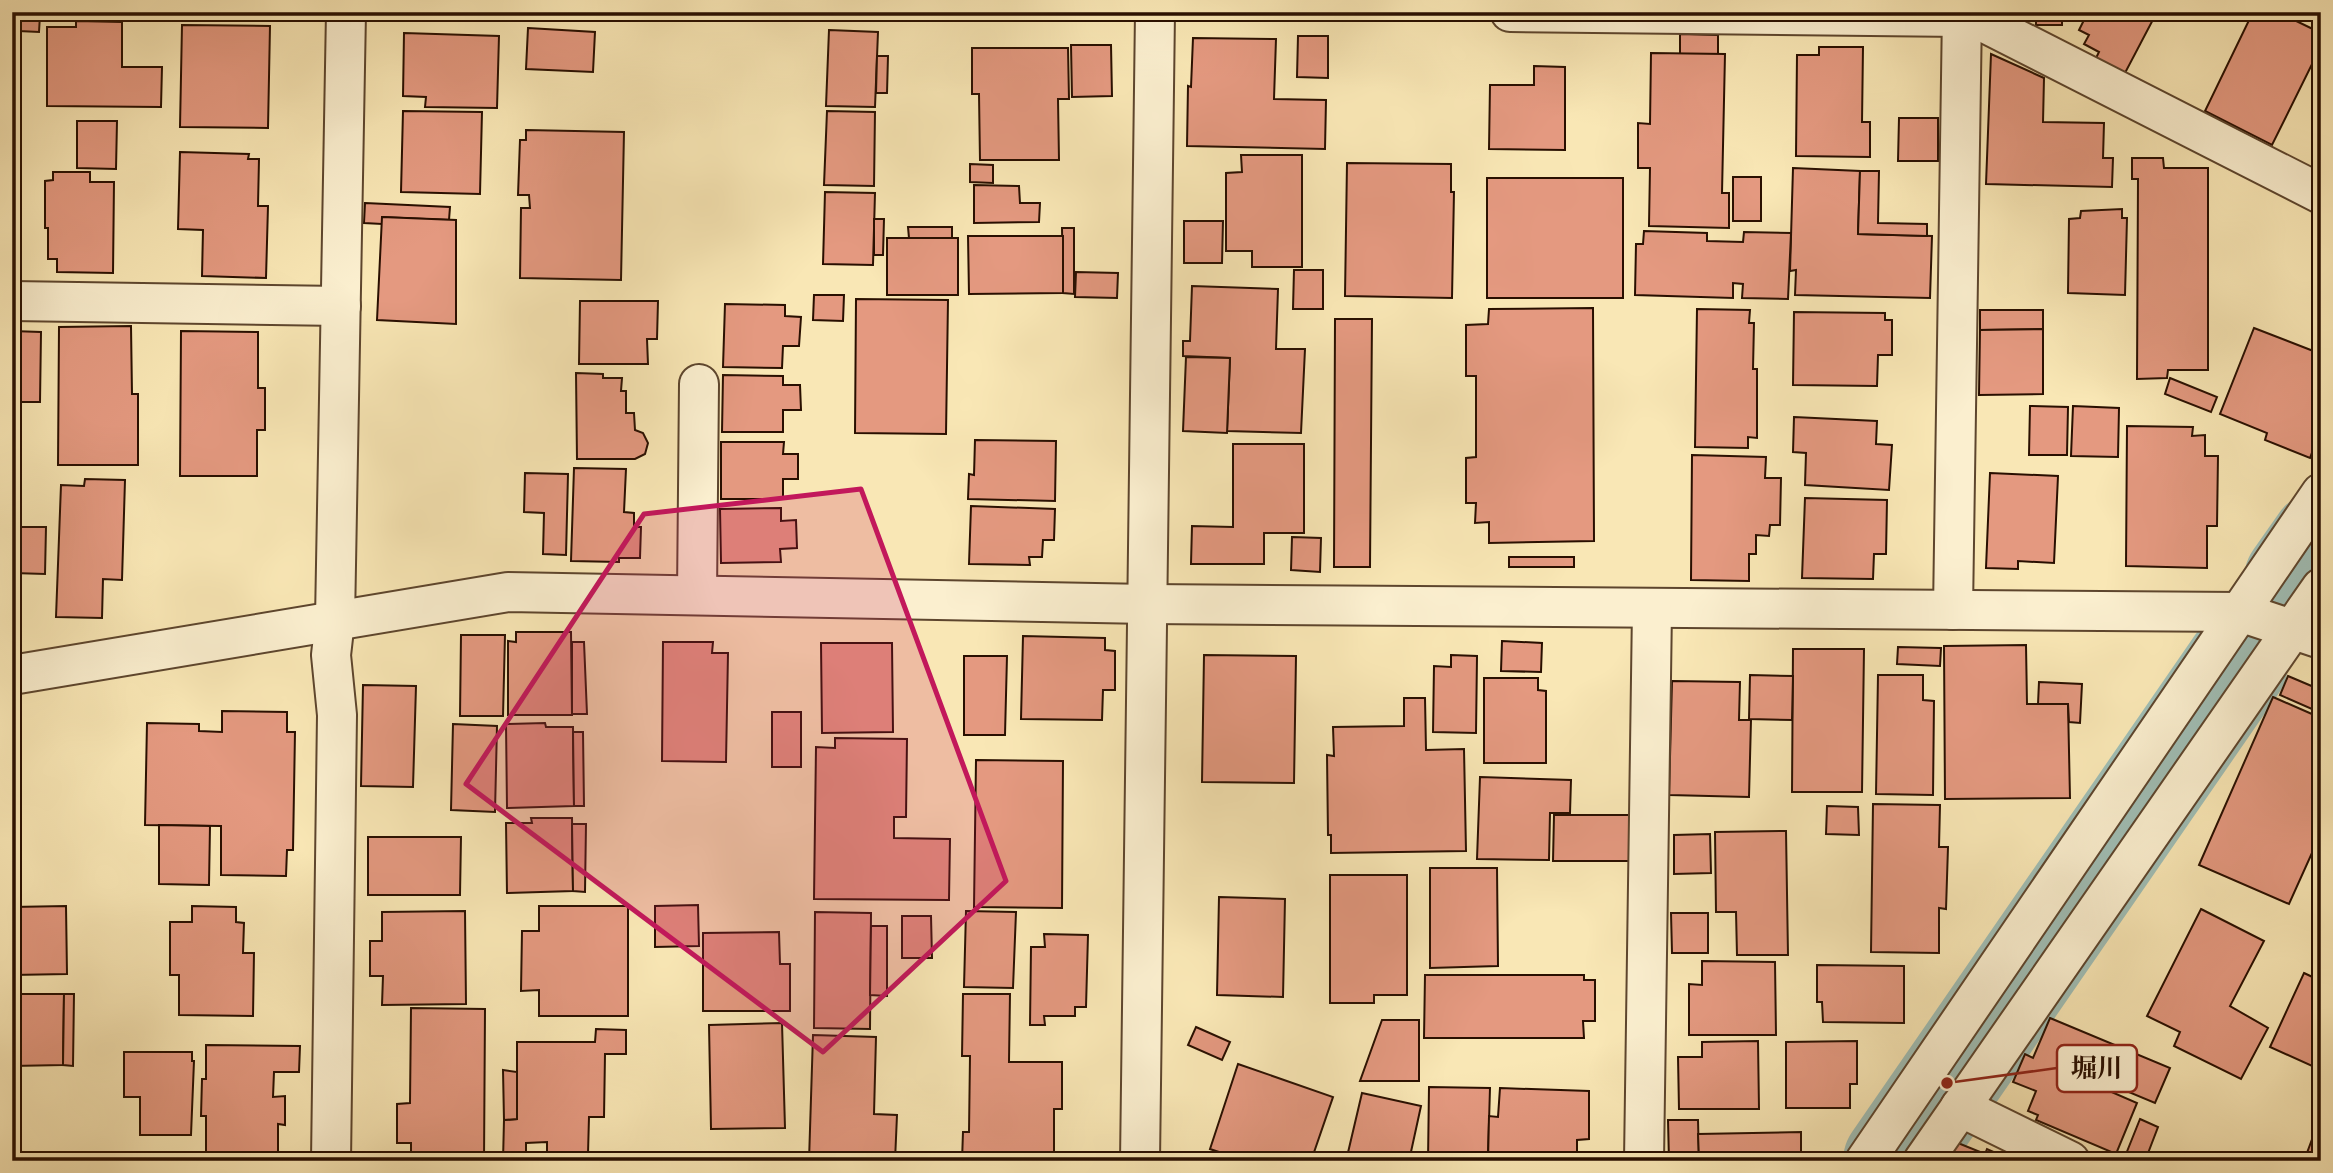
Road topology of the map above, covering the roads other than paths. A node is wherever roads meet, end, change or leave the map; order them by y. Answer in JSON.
{"nodes":[{"id":1,"x":346,"y":12,"type":"edge"},
{"id":2,"x":1154,"y":12,"type":"edge"},
{"id":3,"x":1510,"y":12,"type":"edge"},
{"id":4,"x":1637,"y":13,"type":"edge"},
{"id":5,"x":1962,"y":15,"type":"edge"},
{"id":6,"x":2321,"y":194,"type":"edge"},
{"id":7,"x":12,"y":300,"type":"edge"},
{"id":8,"x":341,"y":306,"type":"junction"},
{"id":9,"x":699,"y":384,"type":"dead end"},
{"id":10,"x":2321,"y":494,"type":"edge"},
{"id":11,"x":2321,"y":588,"type":"edge"},
{"id":12,"x":697,"y":595,"type":"junction"},
{"id":13,"x":1148,"y":604,"type":"junction"},
{"id":14,"x":1652,"y":609,"type":"junction"},
{"id":15,"x":1953,"y":610,"type":"junction"},
{"id":16,"x":2241,"y":612,"type":"junction"},
{"id":17,"x":335,"y":620,"type":"junction"},
{"id":18,"x":2300,"y":632,"type":"edge"},
{"id":19,"x":12,"y":675,"type":"edge"},
{"id":20,"x":1960,"y":1107,"type":"junction"},
{"id":21,"x":331,"y":1161,"type":"edge"},
{"id":22,"x":1140,"y":1161,"type":"edge"},
{"id":23,"x":1644,"y":1161,"type":"edge"},
{"id":24,"x":1865,"y":1161,"type":"edge"},
{"id":25,"x":1923,"y":1161,"type":"edge"},
{"id":26,"x":2070,"y":1161,"type":"edge"}],
"edges":[{"from":1,"to":8,"type":"street"},
{"from":2,"to":13,"type":"street"},
{"from":3,"to":4,"type":"street"},
{"from":4,"to":5,"type":"street"},
{"from":5,"to":6,"type":"street"},
{"from":5,"to":15,"type":"street"},
{"from":7,"to":8,"type":"street"},
{"from":8,"to":17,"type":"street"},
{"from":9,"to":12,"type":"street"},
{"from":10,"to":16,"type":"street"},
{"from":11,"to":18,"type":"street"},
{"from":12,"to":13,"type":"street"},
{"from":12,"to":17,"type":"street"},
{"from":13,"to":14,"type":"street"},
{"from":13,"to":22,"type":"street"},
{"from":14,"to":15,"type":"street"},
{"from":14,"to":23,"type":"street"},
{"from":15,"to":16,"type":"street"},
{"from":16,"to":18,"type":"street"},
{"from":16,"to":24,"type":"street"},
{"from":17,"to":19,"type":"street"},
{"from":17,"to":21,"type":"street"},
{"from":18,"to":20,"type":"street"},
{"from":20,"to":25,"type":"street"},
{"from":20,"to":26,"type":"street"}]}
